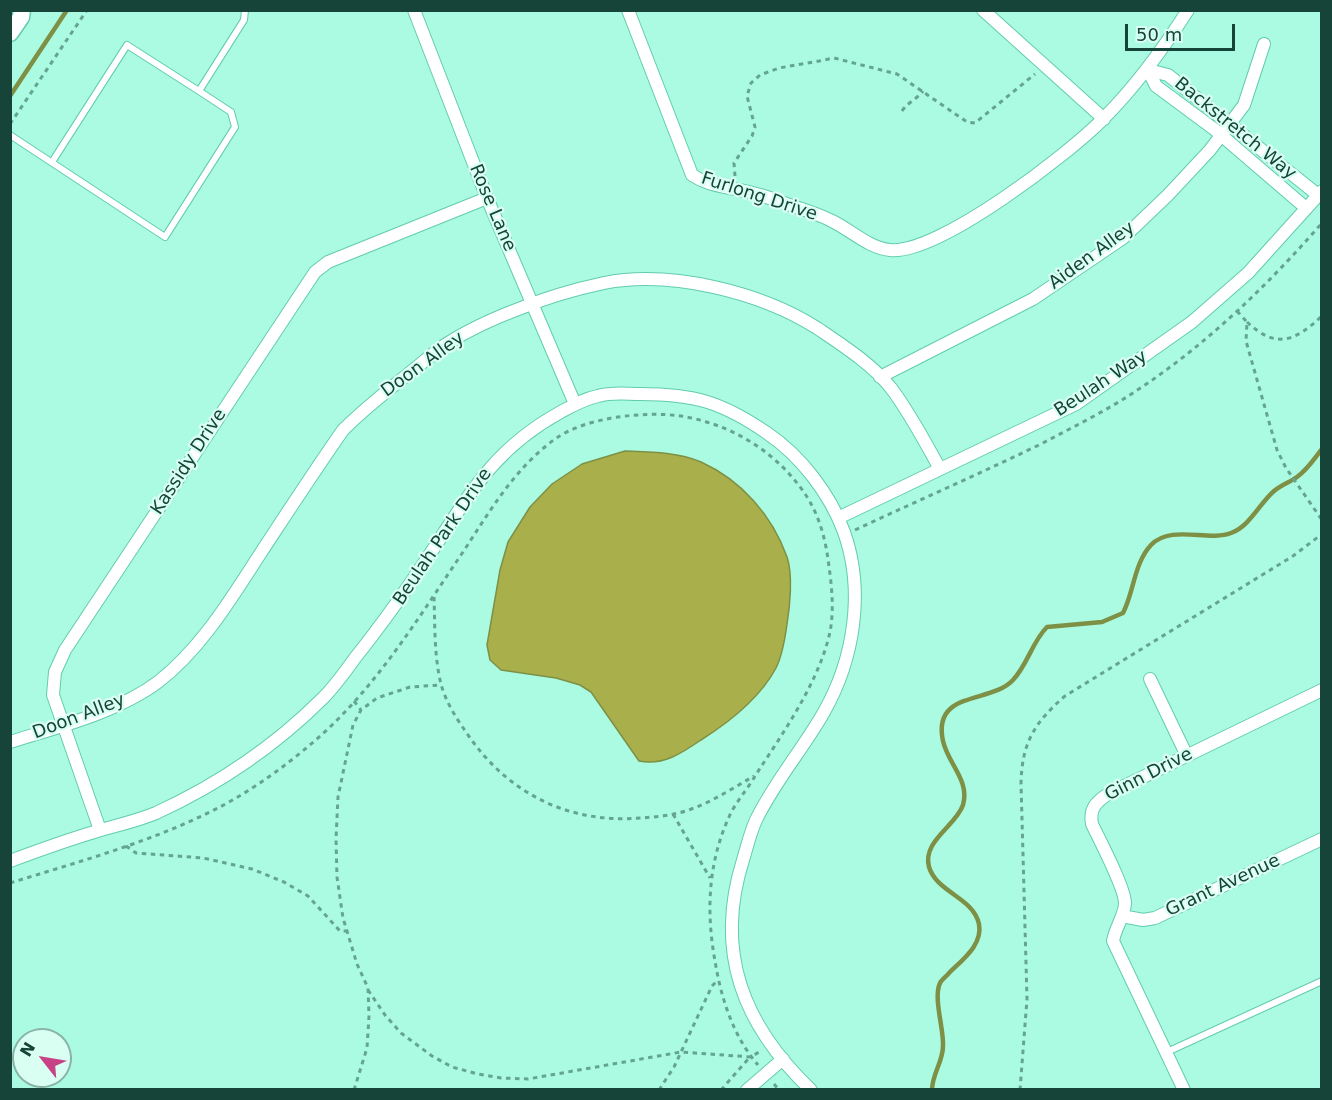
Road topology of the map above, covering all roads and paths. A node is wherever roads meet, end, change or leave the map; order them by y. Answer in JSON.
{"nodes":[{"id":1,"x":87,"y":10,"type":"edge"},
{"id":2,"x":245,"y":10,"type":"edge"},
{"id":3,"x":414,"y":10,"type":"edge"},
{"id":4,"x":628,"y":10,"type":"edge"},
{"id":5,"x":983,"y":10,"type":"edge"},
{"id":6,"x":1188,"y":10,"type":"edge"},
{"id":7,"x":25,"y":13,"type":"edge"},
{"id":8,"x":10,"y":33,"type":"edge"},
{"id":9,"x":1264,"y":44,"type":"dead end"},
{"id":10,"x":1045,"y":65,"type":"junction"},
{"id":11,"x":1148,"y":70,"type":"junction"},
{"id":12,"x":199,"y":91,"type":"junction"},
{"id":13,"x":923,"y":91,"type":"junction"},
{"id":14,"x":902,"y":111,"type":"dead end"},
{"id":15,"x":1104,"y":119,"type":"junction"},
{"id":16,"x":10,"y":124,"type":"edge"},
{"id":17,"x":1225,"y":131,"type":"junction"},
{"id":18,"x":10,"y":135,"type":"edge"},
{"id":19,"x":52,"y":162,"type":"junction"},
{"id":20,"x":737,"y":189,"type":"junction"},
{"id":21,"x":1320,"y":193,"type":"edge"},
{"id":22,"x":487,"y":198,"type":"junction"},
{"id":23,"x":1306,"y":208,"type":"junction"},
{"id":24,"x":532,"y":303,"type":"junction"},
{"id":25,"x":1237,"y":311,"type":"dead end"},
{"id":26,"x":1322,"y":316,"type":"edge"},
{"id":27,"x":1246,"y":322,"type":"junction"},
{"id":28,"x":880,"y":376,"type":"junction"},
{"id":29,"x":574,"y":404,"type":"junction"},
{"id":30,"x":940,"y":469,"type":"junction"},
{"id":31,"x":838,"y":518,"type":"junction"},
{"id":32,"x":1322,"y":520,"type":"edge"},
{"id":33,"x":1322,"y":534,"type":"edge"},
{"id":34,"x":826,"y":543,"type":"dead end"},
{"id":35,"x":434,"y":595,"type":"junction"},
{"id":36,"x":1150,"y":679,"type":"dead end"},
{"id":37,"x":441,"y":685,"type":"junction"},
{"id":38,"x":1322,"y":690,"type":"edge"},
{"id":39,"x":354,"y":701,"type":"junction"},
{"id":40,"x":362,"y":710,"type":"junction"},
{"id":41,"x":63,"y":725,"type":"junction"},
{"id":42,"x":10,"y":742,"type":"edge"},
{"id":43,"x":1187,"y":756,"type":"junction"},
{"id":44,"x":756,"y":776,"type":"dead end"},
{"id":45,"x":673,"y":814,"type":"junction"},
{"id":46,"x":100,"y":830,"type":"junction"},
{"id":47,"x":1322,"y":839,"type":"edge"},
{"id":48,"x":126,"y":846,"type":"junction"},
{"id":49,"x":10,"y":861,"type":"edge"},
{"id":50,"x":710,"y":878,"type":"dead end"},
{"id":51,"x":10,"y":883,"type":"edge"},
{"id":52,"x":1122,"y":916,"type":"junction"},
{"id":53,"x":347,"y":931,"type":"junction"},
{"id":54,"x":718,"y":980,"type":"dead end"},
{"id":55,"x":1322,"y":981,"type":"edge"},
{"id":56,"x":368,"y":988,"type":"junction"},
{"id":57,"x":771,"y":1045,"type":"junction"},
{"id":58,"x":681,"y":1052,"type":"junction"},
{"id":59,"x":1167,"y":1052,"type":"junction"},
{"id":60,"x":751,"y":1057,"type":"junction"},
{"id":61,"x":783,"y":1059,"type":"junction"},
{"id":62,"x":354,"y":1089,"type":"edge"},
{"id":63,"x":658,"y":1089,"type":"edge"},
{"id":64,"x":721,"y":1089,"type":"edge"},
{"id":65,"x":747,"y":1089,"type":"edge"},
{"id":66,"x":811,"y":1089,"type":"edge"},
{"id":67,"x":1020,"y":1089,"type":"edge"},
{"id":68,"x":1184,"y":1089,"type":"edge"}],
"edges":[{"from":1,"to":16,"type":"path"},
{"from":2,"to":12,"type":"lane"},
{"from":3,"to":22,"type":"street","name":"Rose Lane"},
{"from":4,"to":20,"type":"street","name":"Furlong Drive"},
{"from":5,"to":10,"type":"street"},
{"from":6,"to":11,"type":"street"},
{"from":7,"to":8,"type":"street"},
{"from":9,"to":17,"type":"street","name":"Aiden Alley"},
{"from":10,"to":13,"type":"path"},
{"from":10,"to":15,"type":"street"},
{"from":11,"to":15,"type":"street","name":"Furlong Drive"},
{"from":11,"to":17,"type":"street","name":"Backstretch Way"},
{"from":12,"to":19,"type":"lane"},
{"from":12,"to":19,"type":"lane"},
{"from":13,"to":14,"type":"path"},
{"from":13,"to":20,"type":"path"},
{"from":15,"to":20,"type":"street","name":"Furlong Drive"},
{"from":17,"to":21,"type":"street","name":"Backstretch Way"},
{"from":17,"to":23,"type":"street","name":"Backstretch Way"},
{"from":17,"to":28,"type":"street","name":"Aiden Alley"},
{"from":18,"to":19,"type":"lane"},
{"from":21,"to":23,"type":"street","name":"Beulah Way"},
{"from":22,"to":24,"type":"street","name":"Rose Lane"},
{"from":22,"to":41,"type":"street","name":"Kassidy Drive"},
{"from":23,"to":30,"type":"street","name":"Beulah Way"},
{"from":24,"to":28,"type":"street","name":"Doon Alley"},
{"from":24,"to":29,"type":"street","name":"Rose Lane"},
{"from":24,"to":41,"type":"street","name":"Doon Alley"},
{"from":25,"to":27,"type":"path"},
{"from":26,"to":27,"type":"path"},
{"from":27,"to":32,"type":"path"},
{"from":28,"to":30,"type":"street","name":"Doon Alley"},
{"from":29,"to":31,"type":"street","name":"Beulah Park Drive"},
{"from":29,"to":46,"type":"street","name":"Beulah Park Drive"},
{"from":30,"to":31,"type":"street","name":"Beulah Way"},
{"from":31,"to":57,"type":"street","name":"Beulah Park Drive"},
{"from":33,"to":67,"type":"path"},
{"from":34,"to":35,"type":"path"},
{"from":35,"to":37,"type":"path"},
{"from":35,"to":39,"type":"path"},
{"from":36,"to":43,"type":"street"},
{"from":37,"to":40,"type":"path"},
{"from":37,"to":45,"type":"path"},
{"from":38,"to":43,"type":"street","name":"Ginn Drive"},
{"from":39,"to":40,"type":"path"},
{"from":39,"to":48,"type":"path"},
{"from":40,"to":53,"type":"path"},
{"from":41,"to":42,"type":"street","name":"Doon Alley"},
{"from":41,"to":46,"type":"street","name":"Kassidy Drive"},
{"from":43,"to":52,"type":"street","name":"Ginn Drive"},
{"from":44,"to":45,"type":"path"},
{"from":45,"to":50,"type":"path"},
{"from":46,"to":49,"type":"street","name":"Beulah Park Drive"},
{"from":47,"to":52,"type":"street","name":"Grant Avenue"},
{"from":48,"to":51,"type":"path"},
{"from":48,"to":53,"type":"path"},
{"from":52,"to":59,"type":"street","name":"Ginn Drive"},
{"from":53,"to":56,"type":"path"},
{"from":54,"to":58,"type":"path"},
{"from":55,"to":59,"type":"lane"},
{"from":56,"to":58,"type":"path"},
{"from":56,"to":62,"type":"path"},
{"from":57,"to":60,"type":"path"},
{"from":57,"to":61,"type":"street","name":"Beulah Park Drive"},
{"from":58,"to":60,"type":"path"},
{"from":58,"to":63,"type":"path"},
{"from":59,"to":68,"type":"street","name":"Ginn Drive"},
{"from":60,"to":64,"type":"path"},
{"from":61,"to":65,"type":"street"},
{"from":61,"to":66,"type":"street","name":"Beulah Park Drive"}]}
